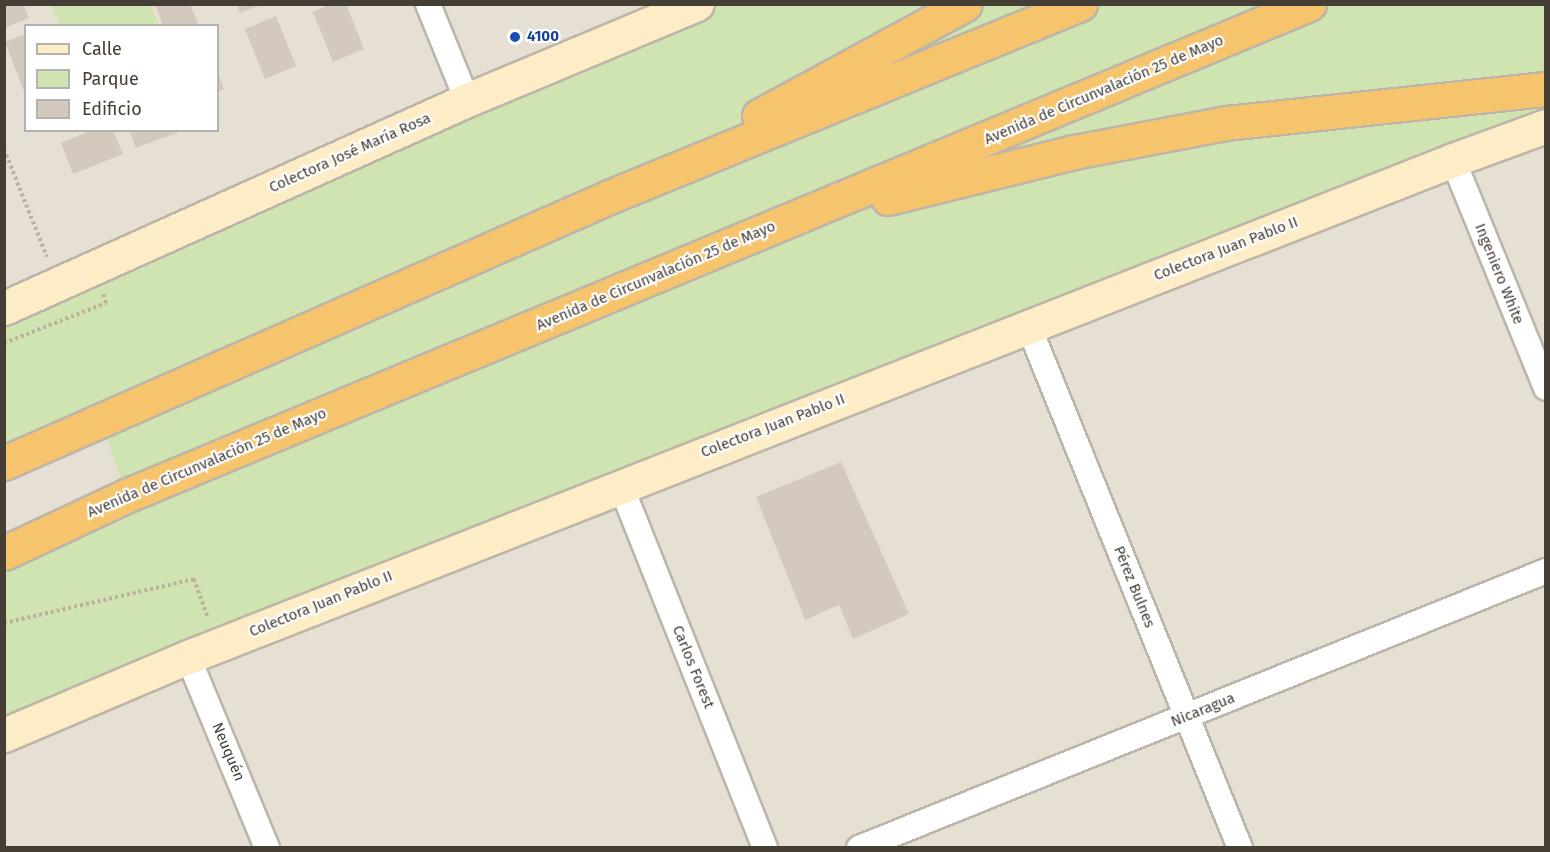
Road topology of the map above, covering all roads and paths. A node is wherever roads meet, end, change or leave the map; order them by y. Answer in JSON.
{"nodes":[{"id":1,"x":428,"y":4,"type":"edge"},
{"id":2,"x":697,"y":4,"type":"edge"},
{"id":3,"x":965,"y":4,"type":"edge"},
{"id":4,"x":1080,"y":4,"type":"edge"},
{"id":5,"x":1309,"y":4,"type":"edge"},
{"id":6,"x":1545,"y":89,"type":"edge"},
{"id":7,"x":467,"y":100,"type":"junction"},
{"id":8,"x":1545,"y":126,"type":"edge"},
{"id":9,"x":4,"y":149,"type":"edge"},
{"id":10,"x":1453,"y":160,"type":"junction"},
{"id":11,"x":609,"y":197,"type":"junction"},
{"id":12,"x":761,"y":232,"type":"junction"},
{"id":13,"x":58,"y":284,"type":"junction"},
{"id":14,"x":106,"y":303,"type":"dead end"},
{"id":15,"x":4,"y":308,"type":"edge"},
{"id":16,"x":1029,"y":327,"type":"junction"},
{"id":17,"x":4,"y":343,"type":"edge"},
{"id":18,"x":1545,"y":388,"type":"edge"},
{"id":19,"x":4,"y":463,"type":"edge"},
{"id":20,"x":621,"y":486,"type":"junction"},
{"id":21,"x":4,"y":554,"type":"edge"},
{"id":22,"x":1545,"y":571,"type":"edge"},
{"id":23,"x":4,"y":623,"type":"edge"},
{"id":24,"x":203,"y":651,"type":"junction"},
{"id":25,"x":1187,"y":717,"type":"junction"},
{"id":26,"x":4,"y":735,"type":"edge"},
{"id":27,"x":267,"y":848,"type":"edge"},
{"id":28,"x":765,"y":848,"type":"edge"},
{"id":29,"x":859,"y":848,"type":"edge"},
{"id":30,"x":1240,"y":848,"type":"edge"}],
"edges":[{"from":1,"to":7,"type":"street"},
{"from":2,"to":7,"type":"main road","name":"Colectora José María Rosa"},
{"from":3,"to":11,"type":"highway"},
{"from":4,"to":11,"type":"highway"},
{"from":5,"to":12,"type":"highway","name":"Avenida de Circunvalación 25 de Mayo"},
{"from":6,"to":12,"type":"highway"},
{"from":7,"to":13,"type":"main road","name":"Colectora José María Rosa"},
{"from":8,"to":10,"type":"main road","name":"Colectora Juan Pablo II"},
{"from":9,"to":13,"type":"path"},
{"from":10,"to":16,"type":"main road","name":"Colectora Juan Pablo II"},
{"from":10,"to":18,"type":"street","name":"Ingeniero White"},
{"from":11,"to":19,"type":"highway"},
{"from":12,"to":21,"type":"highway","name":"Avenida de Circunvalación 25 de Mayo"},
{"from":13,"to":15,"type":"main road","name":"Colectora José María Rosa"},
{"from":14,"to":17,"type":"path"},
{"from":16,"to":20,"type":"main road","name":"Colectora Juan Pablo II"},
{"from":16,"to":25,"type":"street","name":"Pérez Bulnes"},
{"from":20,"to":24,"type":"main road","name":"Colectora Juan Pablo II"},
{"from":20,"to":28,"type":"street","name":"Carlos Forest"},
{"from":22,"to":25,"type":"street","name":"Nicaragua"},
{"from":23,"to":24,"type":"path"},
{"from":24,"to":26,"type":"main road","name":"Colectora Juan Pablo II"},
{"from":24,"to":27,"type":"street","name":"Neuquén"},
{"from":25,"to":29,"type":"street","name":"Nicaragua"},
{"from":25,"to":30,"type":"street","name":"Pérez Bulnes"}]}
